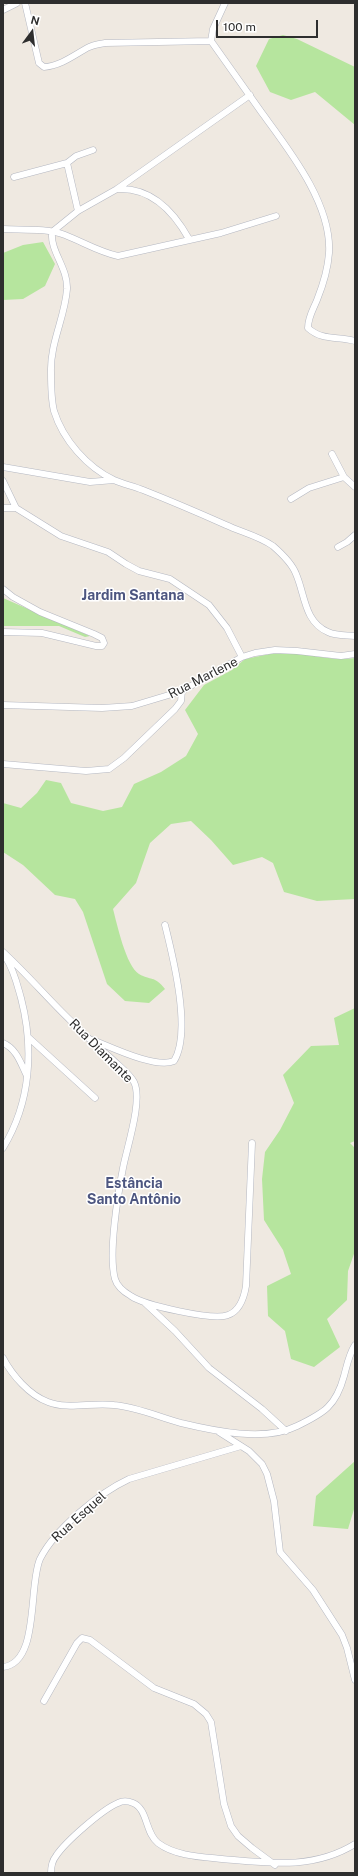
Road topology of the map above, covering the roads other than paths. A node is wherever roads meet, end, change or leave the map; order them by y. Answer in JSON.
{"nodes":[{"id":1,"x":17,"y":3,"type":"edge"},
{"id":2,"x":25,"y":3,"type":"edge"},
{"id":3,"x":225,"y":3,"type":"edge"},
{"id":4,"x":3,"y":10,"type":"edge"},
{"id":5,"x":211,"y":41,"type":"junction"},
{"id":6,"x":250,"y":96,"type":"junction"},
{"id":7,"x":93,"y":150,"type":"dead end"},
{"id":8,"x":67,"y":163,"type":"junction"},
{"id":9,"x":14,"y":177,"type":"dead end"},
{"id":10,"x":117,"y":189,"type":"junction"},
{"id":11,"x":78,"y":211,"type":"junction"},
{"id":12,"x":276,"y":216,"type":"dead end"},
{"id":13,"x":3,"y":229,"type":"edge"},
{"id":14,"x":52,"y":232,"type":"junction"},
{"id":15,"x":189,"y":239,"type":"junction"},
{"id":16,"x":355,"y":341,"type":"edge"},
{"id":17,"x":332,"y":454,"type":"dead end"},
{"id":18,"x":3,"y":467,"type":"edge"},
{"id":19,"x":344,"y":477,"type":"junction"},
{"id":20,"x":114,"y":480,"type":"junction"},
{"id":21,"x":3,"y":481,"type":"edge"},
{"id":22,"x":355,"y":487,"type":"edge"},
{"id":23,"x":291,"y":499,"type":"dead end"},
{"id":24,"x":3,"y":508,"type":"edge"},
{"id":25,"x":16,"y":508,"type":"junction"},
{"id":26,"x":355,"y":534,"type":"edge"},
{"id":27,"x":338,"y":547,"type":"dead end"},
{"id":28,"x":3,"y":589,"type":"edge"},
{"id":29,"x":3,"y":632,"type":"edge"},
{"id":30,"x":355,"y":636,"type":"edge"},
{"id":31,"x":355,"y":654,"type":"edge"},
{"id":32,"x":242,"y":657,"type":"junction"},
{"id":33,"x":182,"y":691,"type":"junction"},
{"id":34,"x":3,"y":705,"type":"edge"},
{"id":35,"x":3,"y":764,"type":"edge"},
{"id":36,"x":165,"y":925,"type":"dead end"},
{"id":37,"x":3,"y":952,"type":"edge"},
{"id":38,"x":28,"y":1037,"type":"junction"},
{"id":39,"x":88,"y":1038,"type":"junction"},
{"id":40,"x":3,"y":1043,"type":"edge"},
{"id":41,"x":28,"y":1077,"type":"junction"},
{"id":42,"x":95,"y":1098,"type":"dead end"},
{"id":43,"x":252,"y":1143,"type":"dead end"},
{"id":44,"x":3,"y":1148,"type":"edge"},
{"id":45,"x":143,"y":1302,"type":"junction"},
{"id":46,"x":355,"y":1345,"type":"edge"},
{"id":47,"x":4,"y":1361,"type":"edge"},
{"id":48,"x":216,"y":1430,"type":"junction"},
{"id":49,"x":286,"y":1431,"type":"junction"},
{"id":50,"x":241,"y":1446,"type":"junction"},
{"id":51,"x":3,"y":1667,"type":"edge"},
{"id":52,"x":355,"y":1680,"type":"edge"},
{"id":53,"x":44,"y":1701,"type":"dead end"},
{"id":54,"x":355,"y":1844,"type":"edge"},
{"id":55,"x":275,"y":1864,"type":"junction"},
{"id":56,"x":51,"y":1873,"type":"edge"}],
"edges":[{"from":1,"to":4,"type":"street"},
{"from":2,"to":5,"type":"street"},
{"from":3,"to":5,"type":"street"},
{"from":5,"to":6,"type":"street"},
{"from":6,"to":10,"type":"street"},
{"from":6,"to":16,"type":"street"},
{"from":7,"to":8,"type":"street"},
{"from":8,"to":9,"type":"street"},
{"from":8,"to":11,"type":"street"},
{"from":10,"to":11,"type":"street"},
{"from":10,"to":15,"type":"street"},
{"from":11,"to":14,"type":"street"},
{"from":12,"to":15,"type":"street"},
{"from":13,"to":14,"type":"street"},
{"from":14,"to":15,"type":"street"},
{"from":14,"to":20,"type":"street"},
{"from":17,"to":19,"type":"street"},
{"from":18,"to":20,"type":"street"},
{"from":19,"to":22,"type":"street"},
{"from":19,"to":23,"type":"street"},
{"from":20,"to":30,"type":"street"},
{"from":21,"to":25,"type":"street"},
{"from":24,"to":25,"type":"street"},
{"from":25,"to":32,"type":"street"},
{"from":26,"to":27,"type":"street"},
{"from":28,"to":29,"type":"street"},
{"from":31,"to":32,"type":"street","name":"Rua Marlene"},
{"from":32,"to":33,"type":"street","name":"Rua Marlene"},
{"from":33,"to":34,"type":"street","name":"Rua Marlene"},
{"from":33,"to":35,"type":"street"},
{"from":36,"to":39,"type":"street"},
{"from":37,"to":38,"type":"street"},
{"from":37,"to":39,"type":"street","name":"Rua Diamante"},
{"from":38,"to":41,"type":"street"},
{"from":38,"to":42,"type":"street"},
{"from":39,"to":45,"type":"street","name":"Rua Diamante"},
{"from":40,"to":41,"type":"street"},
{"from":41,"to":44,"type":"street"},
{"from":43,"to":45,"type":"street","name":"Rua Diamante"},
{"from":45,"to":49,"type":"street"},
{"from":46,"to":49,"type":"street"},
{"from":47,"to":48,"type":"street"},
{"from":48,"to":49,"type":"street"},
{"from":48,"to":50,"type":"street"},
{"from":50,"to":51,"type":"street","name":"Rua Esquel"},
{"from":50,"to":52,"type":"street"},
{"from":53,"to":55,"type":"street"},
{"from":54,"to":55,"type":"street"},
{"from":55,"to":56,"type":"street"}]}
